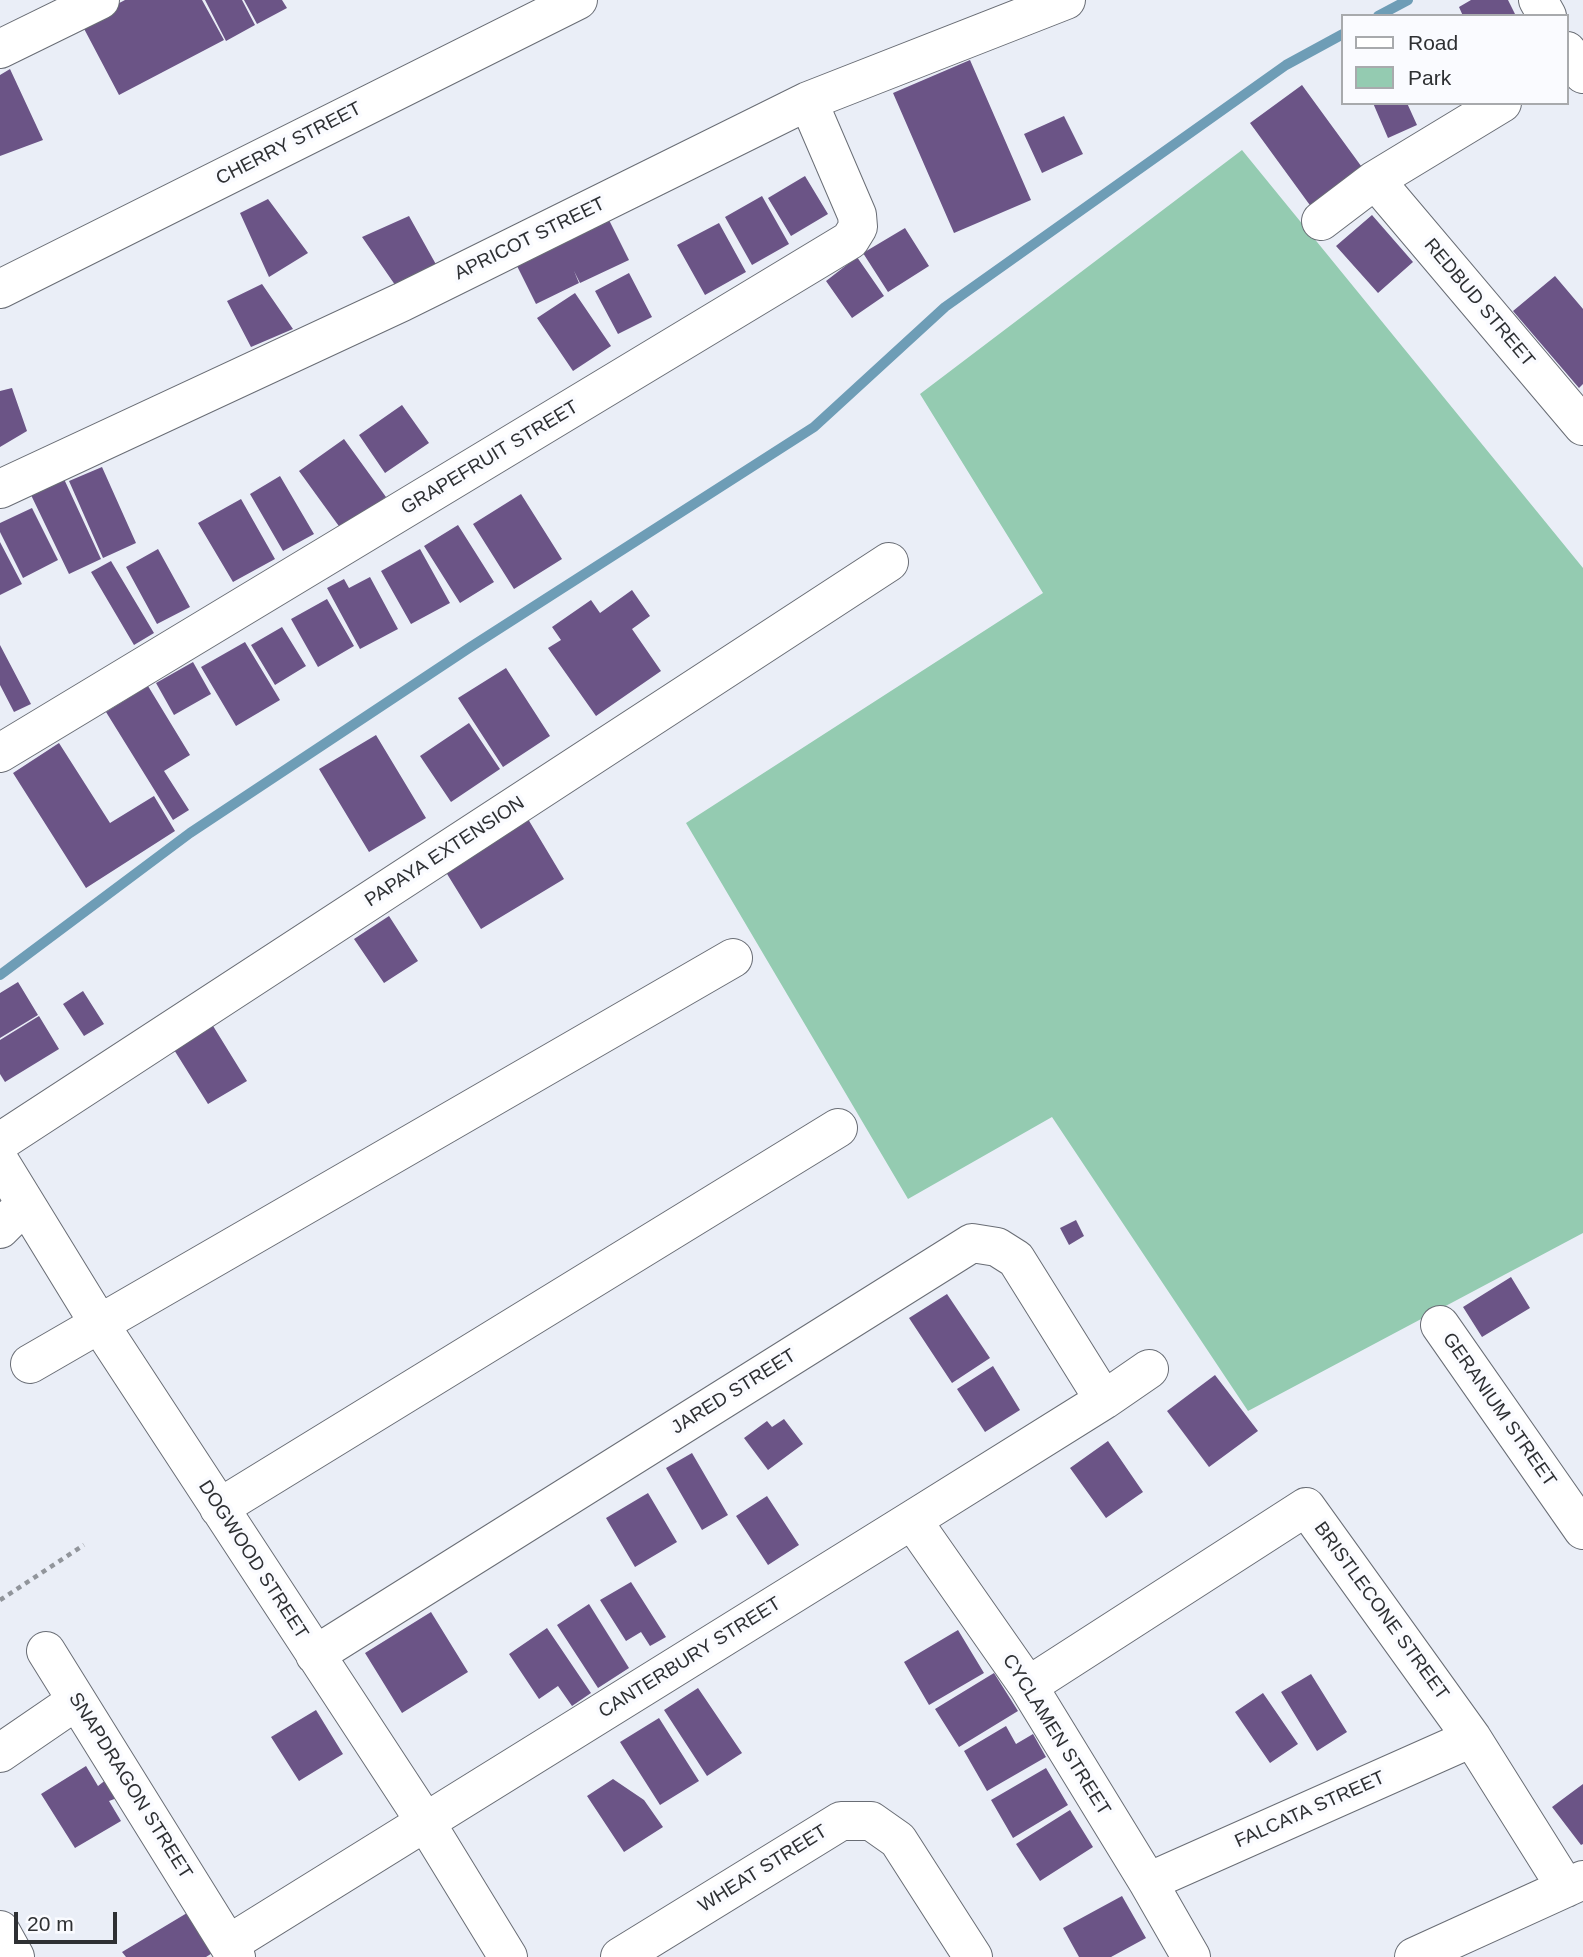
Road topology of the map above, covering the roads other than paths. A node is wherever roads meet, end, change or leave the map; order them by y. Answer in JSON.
{"nodes":[{"id":1,"x":100,"y":0,"type":"edge"},
{"id":2,"x":578,"y":0,"type":"edge"},
{"id":3,"x":1066,"y":0,"type":"edge"},
{"id":4,"x":41,"y":13,"type":"edge"},
{"id":5,"x":0,"y":49,"type":"edge"},
{"id":6,"x":808,"y":101,"type":"junction"},
{"id":7,"x":1499,"y":105,"type":"edge"},
{"id":8,"x":1375,"y":180,"type":"junction"},
{"id":9,"x":1321,"y":221,"type":"dead end"},
{"id":10,"x":0,"y":289,"type":"edge"},
{"id":11,"x":1583,"y":426,"type":"edge"},
{"id":12,"x":0,"y":489,"type":"edge"},
{"id":13,"x":889,"y":562,"type":"dead end"},
{"id":14,"x":0,"y":753,"type":"edge"},
{"id":15,"x":733,"y":958,"type":"dead end"},
{"id":16,"x":838,"y":1128,"type":"dead end"},
{"id":17,"x":0,"y":1142,"type":"edge"},
{"id":18,"x":0,"y":1162,"type":"edge"},
{"id":19,"x":12,"y":1217,"type":"edge"},
{"id":20,"x":100,"y":1325,"type":"junction"},
{"id":21,"x":1440,"y":1325,"type":"dead end"},
{"id":22,"x":30,"y":1364,"type":"dead end"},
{"id":23,"x":1149,"y":1369,"type":"dead end"},
{"id":24,"x":1104,"y":1400,"type":"junction"},
{"id":25,"x":219,"y":1508,"type":"junction"},
{"id":26,"x":912,"y":1520,"type":"junction"},
{"id":27,"x":1583,"y":1530,"type":"edge"},
{"id":28,"x":46,"y":1651,"type":"dead end"},
{"id":29,"x":315,"y":1655,"type":"junction"},
{"id":30,"x":1028,"y":1686,"type":"junction"},
{"id":31,"x":76,"y":1701,"type":"junction"},
{"id":32,"x":1472,"y":1738,"type":"junction"},
{"id":33,"x":0,"y":1754,"type":"edge"},
{"id":34,"x":426,"y":1823,"type":"junction"},
{"id":35,"x":1148,"y":1882,"type":"junction"},
{"id":36,"x":1575,"y":1884,"type":"edge"},
{"id":37,"x":0,"y":1930,"type":"edge"},
{"id":38,"x":232,"y":1950,"type":"edge"},
{"id":39,"x":15,"y":1957,"type":"edge"},
{"id":40,"x":508,"y":1957,"type":"edge"},
{"id":41,"x":620,"y":1957,"type":"edge"},
{"id":42,"x":973,"y":1957,"type":"edge"},
{"id":43,"x":1191,"y":1957,"type":"edge"},
{"id":44,"x":1414,"y":1957,"type":"edge"}],
"edges":[{"from":1,"to":4,"type":"street"},
{"from":2,"to":10,"type":"street","name":"CHERRY STREET"},
{"from":3,"to":6,"type":"street","name":"APRICOT STREET"},
{"from":4,"to":5,"type":"street"},
{"from":6,"to":12,"type":"street","name":"APRICOT STREET"},
{"from":6,"to":14,"type":"street","name":"GRAPEFRUIT STREET"},
{"from":7,"to":8,"type":"street"},
{"from":8,"to":9,"type":"street"},
{"from":8,"to":11,"type":"street","name":"REDBUD STREET"},
{"from":13,"to":17,"type":"street","name":"PAPAYA EXTENSION"},
{"from":15,"to":20,"type":"street"},
{"from":16,"to":25,"type":"street"},
{"from":18,"to":19,"type":"street","name":"DOGWOOD STREET"},
{"from":19,"to":20,"type":"street","name":"DOGWOOD STREET"},
{"from":20,"to":22,"type":"street"},
{"from":20,"to":25,"type":"street","name":"DOGWOOD STREET"},
{"from":21,"to":27,"type":"street","name":"GERANIUM STREET"},
{"from":23,"to":24,"type":"street","name":"CANTERBURY STREET"},
{"from":24,"to":26,"type":"street","name":"CANTERBURY STREET"},
{"from":24,"to":29,"type":"street","name":"JARED STREET"},
{"from":25,"to":29,"type":"street","name":"DOGWOOD STREET"},
{"from":26,"to":30,"type":"street","name":"CYCLAMEN STREET"},
{"from":26,"to":34,"type":"street","name":"CANTERBURY STREET"},
{"from":28,"to":31,"type":"street","name":"SNAPDRAGON STREET"},
{"from":29,"to":34,"type":"street","name":"DOGWOOD STREET"},
{"from":30,"to":32,"type":"street","name":"BRISTLECONE STREET"},
{"from":30,"to":35,"type":"street","name":"CYCLAMEN STREET"},
{"from":31,"to":33,"type":"street"},
{"from":31,"to":38,"type":"street","name":"SNAPDRAGON STREET"},
{"from":32,"to":35,"type":"street","name":"FALCATA STREET"},
{"from":32,"to":36,"type":"street","name":"BRISTLECONE STREET"},
{"from":34,"to":38,"type":"street","name":"CANTERBURY STREET"},
{"from":34,"to":40,"type":"street","name":"DOGWOOD STREET"},
{"from":35,"to":43,"type":"street","name":"CYCLAMEN STREET"},
{"from":36,"to":44,"type":"street"},
{"from":37,"to":39,"type":"street"},
{"from":41,"to":42,"type":"street","name":"WHEAT STREET"}]}
